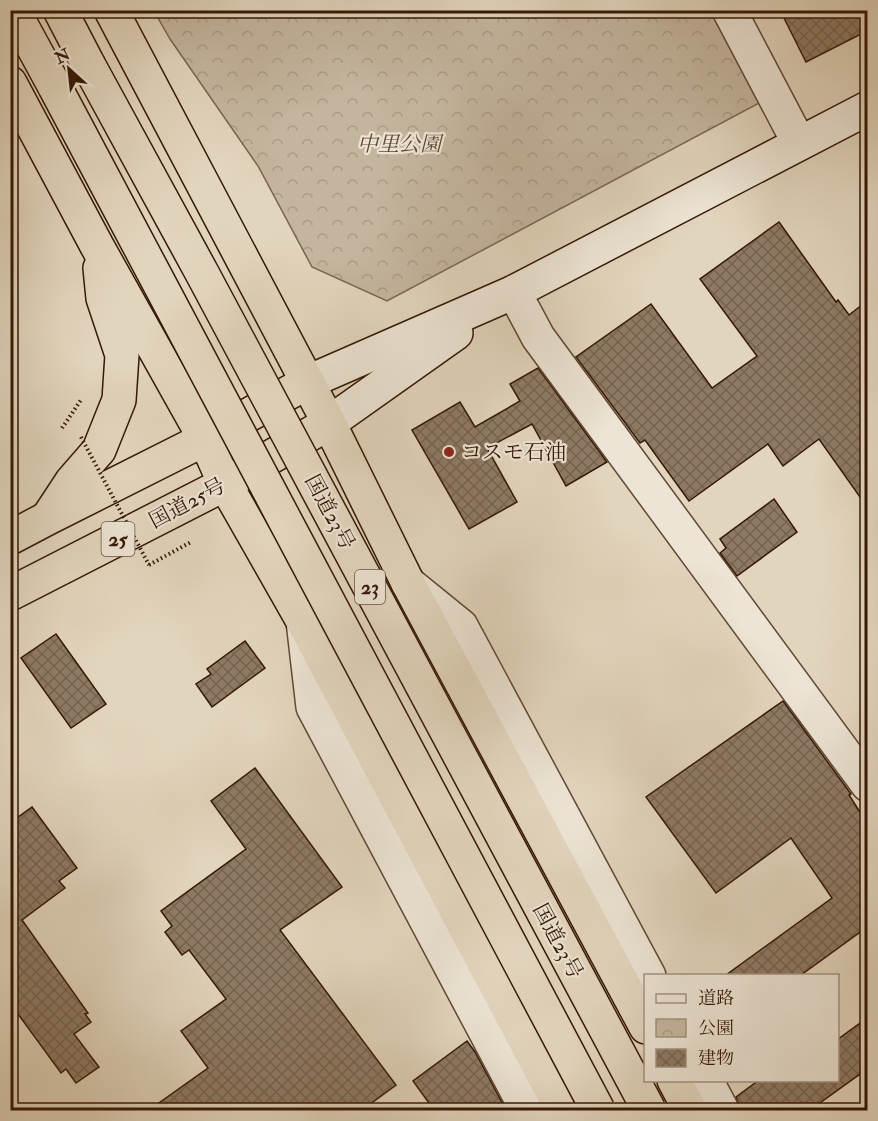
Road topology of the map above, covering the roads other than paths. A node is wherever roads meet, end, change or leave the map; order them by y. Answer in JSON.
{"nodes":[{"id":1,"x":13,"y":10,"type":"edge"},
{"id":2,"x":60,"y":10,"type":"edge"},
{"id":3,"x":111,"y":10,"type":"edge"},
{"id":4,"x":729,"y":10,"type":"edge"},
{"id":5,"x":10,"y":83,"type":"edge"},
{"id":6,"x":867,"y":108,"type":"edge"},
{"id":7,"x":799,"y":143,"type":"junction"},
{"id":8,"x":98,"y":246,"type":"junction"},
{"id":9,"x":514,"y":292,"type":"junction"},
{"id":10,"x":308,"y":382,"type":"junction"},
{"id":11,"x":329,"y":423,"type":"junction"},
{"id":12,"x":205,"y":439,"type":"junction"},
{"id":13,"x":225,"y":484,"type":"junction"},
{"id":14,"x":48,"y":518,"type":"junction"},
{"id":15,"x":10,"y":538,"type":"edge"},
{"id":16,"x":408,"y":583,"type":"junction"},
{"id":17,"x":10,"y":594,"type":"edge"},
{"id":18,"x":303,"y":621,"type":"junction"},
{"id":19,"x":867,"y":784,"type":"edge"},
{"id":20,"x":648,"y":974,"type":"edge"},
{"id":21,"x":644,"y":1025,"type":"edge"},
{"id":22,"x":675,"y":1082,"type":"edge"},
{"id":23,"x":707,"y":1082,"type":"edge"},
{"id":24,"x":527,"y":1110,"type":"edge"},
{"id":25,"x":562,"y":1110,"type":"edge"},
{"id":26,"x":598,"y":1110,"type":"edge"},
{"id":27,"x":649,"y":1110,"type":"edge"},
{"id":28,"x":690,"y":1110,"type":"edge"},
{"id":29,"x":722,"y":1110,"type":"edge"}],
"edges":[{"from":1,"to":26,"type":"highway","number":"23","bridge":true},
{"from":2,"to":27,"type":"highway","name":"国道23号","number":"23","bridge":true},
{"from":3,"to":10,"type":"highway"},
{"from":4,"to":7,"type":"street"},
{"from":5,"to":8,"type":"highway"},
{"from":6,"to":7,"type":"street"},
{"from":7,"to":9,"type":"street"},
{"from":8,"to":12,"type":"highway"},
{"from":8,"to":14,"type":"highway"},
{"from":9,"to":10,"type":"street"},
{"from":9,"to":11,"type":"street"},
{"from":9,"to":19,"type":"street"},
{"from":10,"to":11,"type":"highway"},
{"from":10,"to":12,"type":"highway","number":"25"},
{"from":11,"to":13,"type":"highway","name":"国道25号","number":"25"},
{"from":11,"to":16,"type":"highway"},
{"from":12,"to":13,"type":"highway"},
{"from":12,"to":14,"type":"highway","number":"25"},
{"from":13,"to":17,"type":"highway","name":"国道25号","number":"25"},
{"from":13,"to":18,"type":"highway"},
{"from":14,"to":15,"type":"highway","number":"25"},
{"from":16,"to":20,"type":"street"},
{"from":16,"to":21,"type":"highway"},
{"from":18,"to":24,"type":"street"},
{"from":18,"to":25,"type":"highway"},
{"from":22,"to":28,"type":"highway"},
{"from":23,"to":29,"type":"street"}]}
